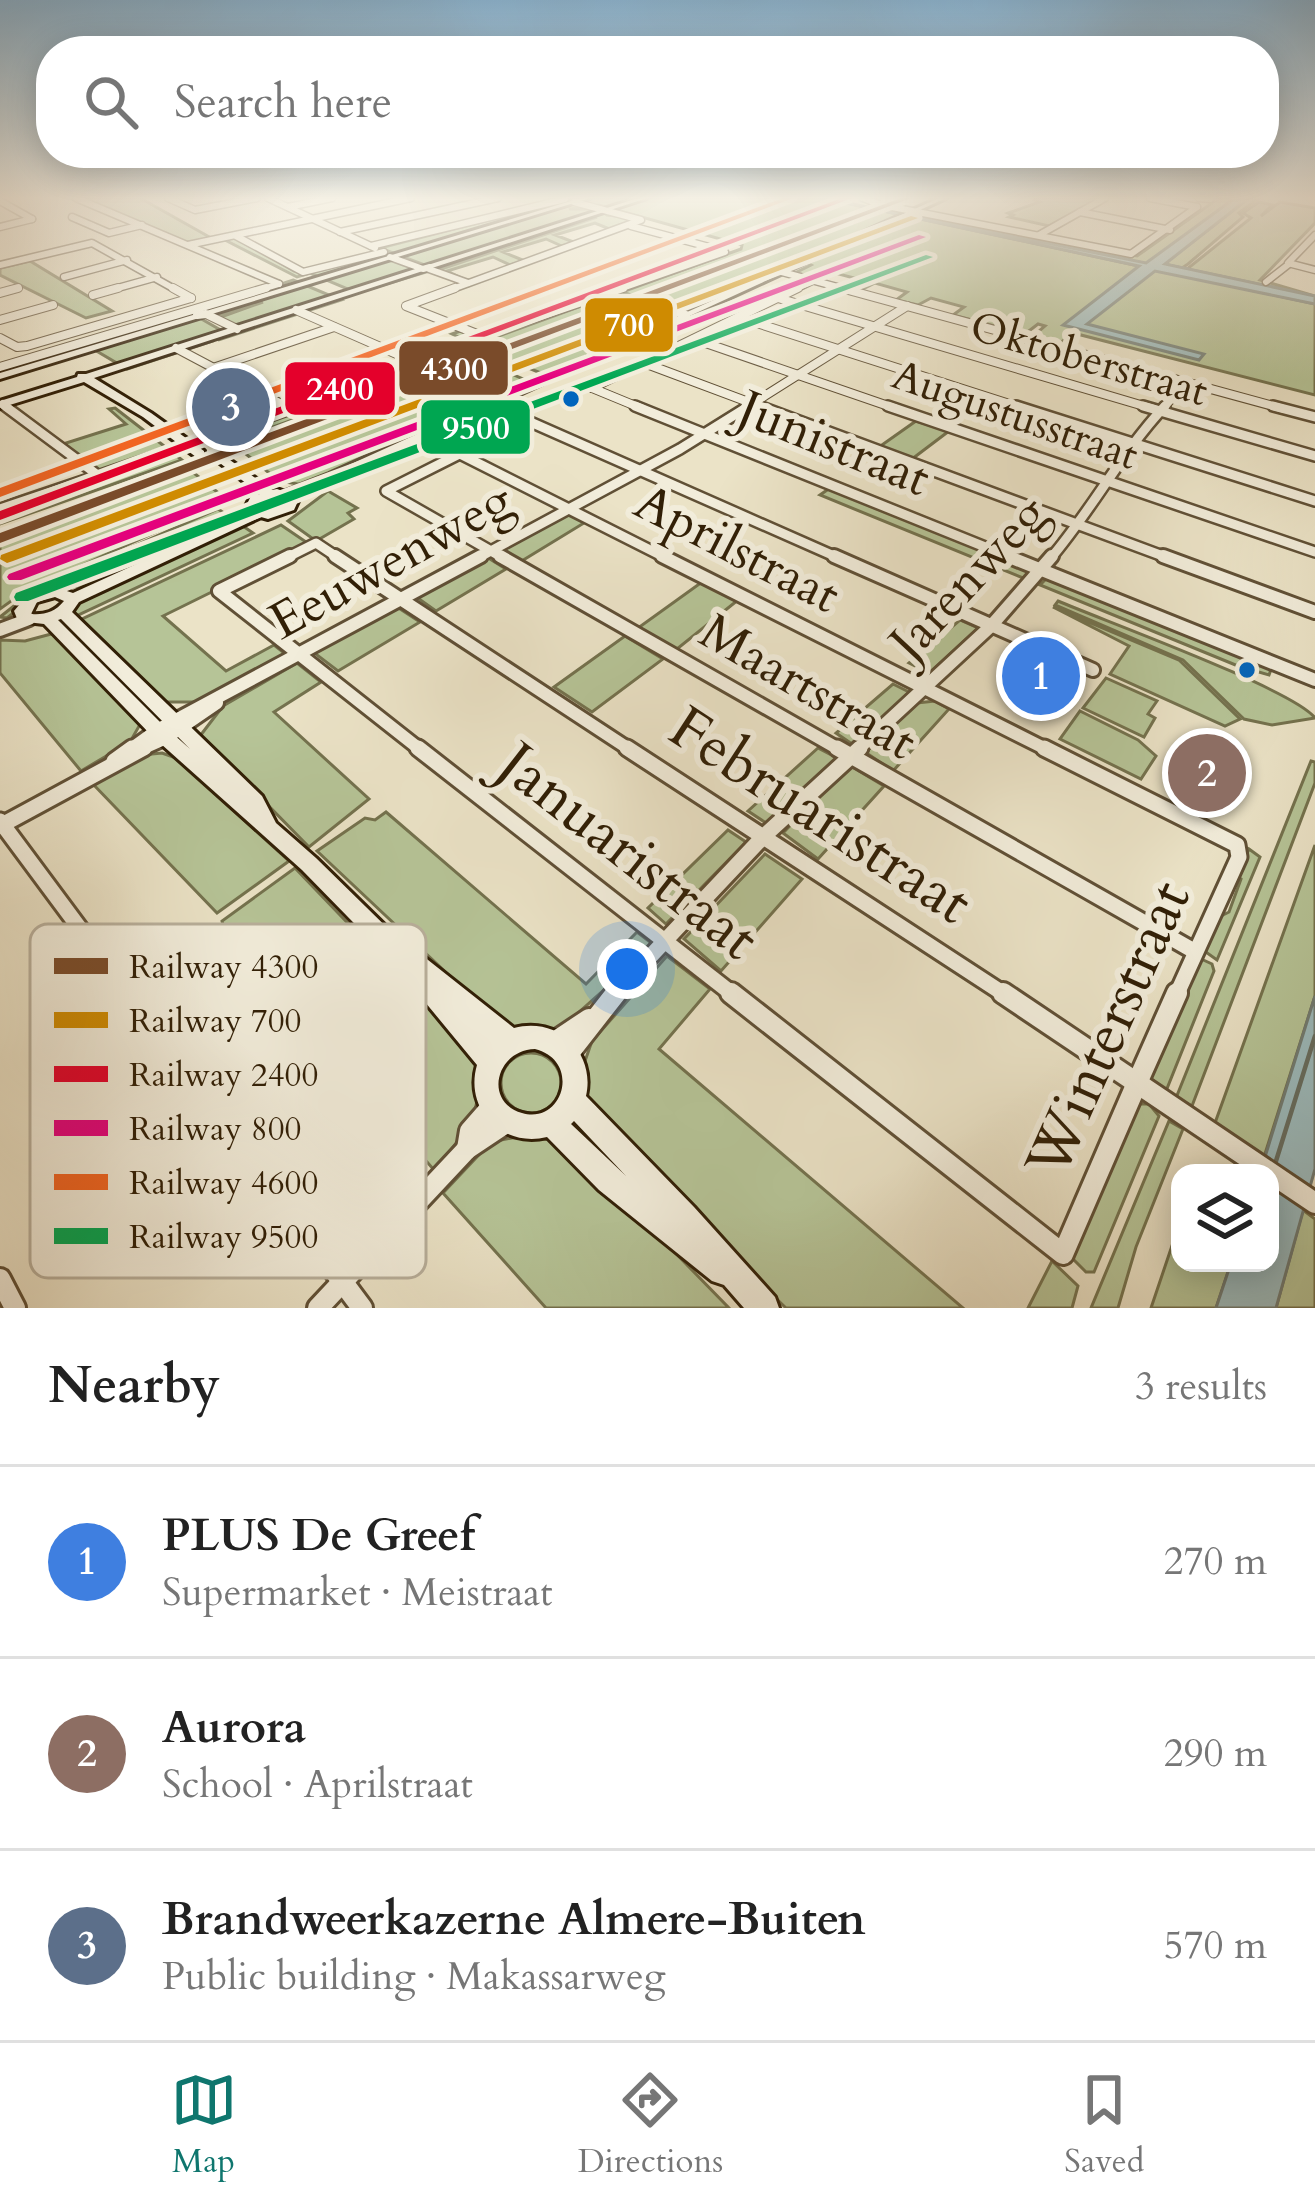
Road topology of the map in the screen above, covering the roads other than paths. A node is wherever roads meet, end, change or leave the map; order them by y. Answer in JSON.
{"nodes":[{"id":1,"x":221,"y":259,"type":"edge"},
{"id":2,"x":279,"y":259,"type":"edge"},
{"id":3,"x":369,"y":259,"type":"edge"},
{"id":4,"x":377,"y":259,"type":"edge"},
{"id":5,"x":401,"y":259,"type":"edge"},
{"id":6,"x":455,"y":259,"type":"edge"},
{"id":7,"x":537,"y":259,"type":"edge"},
{"id":8,"x":705,"y":259,"type":"edge"},
{"id":9,"x":810,"y":259,"type":"edge"},
{"id":10,"x":1294,"y":259,"type":"edge"},
{"id":11,"x":128,"y":260,"type":"joint"},
{"id":12,"x":1289,"y":265,"type":"junction"},
{"id":13,"x":427,"y":268,"type":"junction"},
{"id":14,"x":1315,"y":270,"type":"edge"},
{"id":15,"x":782,"y":272,"type":"junction"},
{"id":16,"x":64,"y":277,"type":"dead end"},
{"id":17,"x":158,"y":277,"type":"junction"},
{"id":18,"x":814,"y":281,"type":"junction"},
{"id":19,"x":1266,"y":282,"type":"dead end"},
{"id":20,"x":468,"y":283,"type":"junction"},
{"id":21,"x":18,"y":288,"type":"dead end"},
{"id":22,"x":616,"y":291,"type":"junction"},
{"id":23,"x":0,"y":293,"type":"edge"},
{"id":24,"x":92,"y":295,"type":"dead end"},
{"id":25,"x":632,"y":297,"type":"dead end"},
{"id":26,"x":778,"y":298,"type":"junction"},
{"id":27,"x":643,"y":301,"type":"dead end"},
{"id":28,"x":53,"y":305,"type":"dead end"},
{"id":29,"x":907,"y":306,"type":"junction"},
{"id":30,"x":296,"y":310,"type":"junction"},
{"id":31,"x":143,"y":312,"type":"junction"},
{"id":32,"x":198,"y":313,"type":"junction"},
{"id":33,"x":686,"y":315,"type":"junction"},
{"id":34,"x":737,"y":317,"type":"junction"},
{"id":35,"x":0,"y":320,"type":"edge"},
{"id":36,"x":157,"y":320,"type":"junction"},
{"id":37,"x":870,"y":326,"type":"junction"},
{"id":38,"x":334,"y":327,"type":"junction"},
{"id":39,"x":232,"y":330,"type":"junction"},
{"id":40,"x":79,"y":331,"type":"junction"},
{"id":41,"x":0,"y":338,"type":"edge"},
{"id":42,"x":93,"y":339,"type":"junction"},
{"id":43,"x":694,"y":339,"type":"junction"},
{"id":44,"x":176,"y":348,"type":"junction"},
{"id":45,"x":833,"y":350,"type":"junction"},
{"id":46,"x":449,"y":352,"type":"dead end"},
{"id":47,"x":73,"y":354,"type":"junction"},
{"id":48,"x":57,"y":359,"type":"junction"},
{"id":49,"x":417,"y":363,"type":"junction"},
{"id":50,"x":644,"y":363,"type":"junction"},
{"id":51,"x":0,"y":367,"type":"edge"},
{"id":52,"x":213,"y":368,"type":"junction"},
{"id":53,"x":93,"y":375,"type":"junction"},
{"id":54,"x":0,"y":376,"type":"edge"},
{"id":55,"x":797,"y":376,"type":"junction"},
{"id":56,"x":1186,"y":382,"type":"junction"},
{"id":57,"x":2,"y":404,"type":"edge"},
{"id":58,"x":491,"y":404,"type":"junction"},
{"id":59,"x":753,"y":406,"type":"junction"},
{"id":60,"x":290,"y":408,"type":"junction"},
{"id":61,"x":1158,"y":410,"type":"junction"},
{"id":62,"x":1315,"y":417,"type":"edge"},
{"id":63,"x":527,"y":420,"type":"junction"},
{"id":64,"x":250,"y":422,"type":"dead end"},
{"id":65,"x":706,"y":434,"type":"junction"},
{"id":66,"x":1130,"y":443,"type":"junction"},
{"id":67,"x":458,"y":453,"type":"junction"},
{"id":68,"x":163,"y":454,"type":"dead end"},
{"id":69,"x":1315,"y":456,"type":"edge"},
{"id":70,"x":640,"y":471,"type":"junction"},
{"id":71,"x":99,"y":476,"type":"junction"},
{"id":72,"x":1110,"y":482,"type":"junction"},
{"id":73,"x":1315,"y":501,"type":"edge"},
{"id":74,"x":268,"y":502,"type":"junction"},
{"id":75,"x":571,"y":508,"type":"junction"},
{"id":76,"x":0,"y":509,"type":"edge"},
{"id":77,"x":1079,"y":526,"type":"junction"},
{"id":78,"x":316,"y":543,"type":"joint"},
{"id":79,"x":487,"y":549,"type":"junction"},
{"id":80,"x":1315,"y":552,"type":"edge"},
{"id":81,"x":1041,"y":570,"type":"junction"},
{"id":82,"x":400,"y":597,"type":"junction"},
{"id":83,"x":50,"y":609,"type":"junction"},
{"id":84,"x":1315,"y":612,"type":"edge"},
{"id":85,"x":991,"y":626,"type":"junction"},
{"id":86,"x":0,"y":627,"type":"edge"},
{"id":87,"x":299,"y":653,"type":"junction"},
{"id":88,"x":1093,"y":670,"type":"dead end"},
{"id":89,"x":1315,"y":680,"type":"edge"},
{"id":90,"x":925,"y":688,"type":"junction"},
{"id":91,"x":170,"y":729,"type":"junction"},
{"id":92,"x":848,"y":754,"type":"junction"},
{"id":93,"x":1,"y":823,"type":"edge"},
{"id":94,"x":763,"y":837,"type":"junction"},
{"id":95,"x":1237,"y":845,"type":"joint"},
{"id":96,"x":76,"y":924,"type":"edge"},
{"id":97,"x":369,"y":924,"type":"edge"},
{"id":98,"x":663,"y":940,"type":"junction"},
{"id":99,"x":1194,"y":951,"type":"junction"},
{"id":100,"x":426,"y":973,"type":"edge"},
{"id":101,"x":426,"y":986,"type":"edge"},
{"id":102,"x":512,"y":1042,"type":"junction"},
{"id":103,"x":562,"y":1047,"type":"junction"},
{"id":104,"x":492,"y":1063,"type":"junction"},
{"id":105,"x":1137,"y":1084,"type":"junction"},
{"id":106,"x":571,"y":1100,"type":"junction"},
{"id":107,"x":498,"y":1115,"type":"junction"},
{"id":108,"x":550,"y":1122,"type":"junction"},
{"id":109,"x":426,"y":1192,"type":"edge"},
{"id":110,"x":1315,"y":1203,"type":"edge"},
{"id":111,"x":1063,"y":1254,"type":"joint"},
{"id":112,"x":340,"y":1278,"type":"edge"},
{"id":113,"x":347,"y":1278,"type":"edge"},
{"id":114,"x":0,"y":1279,"type":"edge"},
{"id":115,"x":343,"y":1282,"type":"junction"},
{"id":116,"x":753,"y":1297,"type":"edge"},
{"id":117,"x":15,"y":1308,"type":"edge"},
{"id":118,"x":318,"y":1308,"type":"edge"},
{"id":119,"x":362,"y":1308,"type":"edge"}],
"edges":[{"from":1,"to":32,"type":"street"},
{"from":2,"to":3,"type":"street"},
{"from":4,"to":32,"type":"main road"},
{"from":5,"to":13,"type":"street"},
{"from":6,"to":13,"type":"main road"},
{"from":7,"to":20,"type":"street"},
{"from":8,"to":22,"type":"street"},
{"from":9,"to":15,"type":"street"},
{"from":10,"to":12,"type":"street"},
{"from":11,"to":16,"type":"street"},
{"from":11,"to":17,"type":"street"},
{"from":12,"to":14,"type":"street"},
{"from":12,"to":19,"type":"street"},
{"from":13,"to":20,"type":"street"},
{"from":13,"to":30,"type":"main road"},
{"from":15,"to":18,"type":"street"},
{"from":15,"to":33,"type":"street"},
{"from":17,"to":24,"type":"street"},
{"from":17,"to":31,"type":"street"},
{"from":18,"to":26,"type":"street"},
{"from":18,"to":29,"type":"street"},
{"from":20,"to":22,"type":"street"},
{"from":21,"to":23,"type":"street"},
{"from":22,"to":25,"type":"street"},
{"from":26,"to":34,"type":"street"},
{"from":26,"to":37,"type":"street","name":"Oktoberstraat"},
{"from":27,"to":33,"type":"street"},
{"from":28,"to":35,"type":"street"},
{"from":29,"to":37,"type":"street","name":"Eeuwenweg"},
{"from":29,"to":56,"type":"street"},
{"from":30,"to":38,"type":"street"},
{"from":30,"to":39,"type":"main road"},
{"from":31,"to":36,"type":"street"},
{"from":31,"to":40,"type":"street"},
{"from":32,"to":36,"type":"street"},
{"from":32,"to":39,"type":"street"},
{"from":32,"to":47,"type":"main road"},
{"from":33,"to":58,"type":"street"},
{"from":34,"to":43,"type":"street"},
{"from":34,"to":45,"type":"street"},
{"from":36,"to":42,"type":"street"},
{"from":37,"to":45,"type":"street","name":"Eeuwenweg"},
{"from":37,"to":61,"type":"street","name":"Oktoberstraat"},
{"from":38,"to":49,"type":"street"},
{"from":38,"to":52,"type":"street"},
{"from":39,"to":44,"type":"main road"},
{"from":40,"to":41,"type":"street"},
{"from":40,"to":42,"type":"street"},
{"from":42,"to":51,"type":"street"},
{"from":43,"to":50,"type":"street"},
{"from":43,"to":55,"type":"street","name":"Augustusstraat"},
{"from":44,"to":52,"type":"street"},
{"from":44,"to":53,"type":"main road"},
{"from":45,"to":55,"type":"street","name":"Eeuwenweg"},
{"from":45,"to":66,"type":"street"},
{"from":46,"to":49,"type":"street"},
{"from":47,"to":48,"type":"main road"},
{"from":47,"to":53,"type":"main road"},
{"from":48,"to":53,"type":"main road"},
{"from":48,"to":54,"type":"main road"},
{"from":49,"to":60,"type":"street"},
{"from":50,"to":59,"type":"street"},
{"from":50,"to":65,"type":"street","name":"Junistraat"},
{"from":52,"to":60,"type":"street"},
{"from":53,"to":57,"type":"main road"},
{"from":53,"to":74,"type":"main road"},
{"from":55,"to":59,"type":"street","name":"Eeuwenweg"},
{"from":55,"to":72,"type":"street","name":"Augustusstraat"},
{"from":56,"to":61,"type":"street","name":"Jarenweg"},
{"from":56,"to":62,"type":"street"},
{"from":57,"to":71,"type":"street"},
{"from":58,"to":63,"type":"street"},
{"from":58,"to":74,"type":"street"},
{"from":59,"to":65,"type":"street","name":"Eeuwenweg"},
{"from":59,"to":77,"type":"street"},
{"from":60,"to":64,"type":"street"},
{"from":61,"to":66,"type":"street","name":"Jarenweg"},
{"from":61,"to":69,"type":"street","name":"Oktoberstraat"},
{"from":63,"to":67,"type":"street"},
{"from":63,"to":70,"type":"street"},
{"from":65,"to":70,"type":"street","name":"Eeuwenweg"},
{"from":65,"to":81,"type":"street","name":"Junistraat"},
{"from":66,"to":72,"type":"street","name":"Jarenweg"},
{"from":66,"to":73,"type":"street"},
{"from":67,"to":75,"type":"street","name":"Aprilstraat"},
{"from":67,"to":79,"type":"street","name":"Maartstraat"},
{"from":68,"to":71,"type":"street"},
{"from":70,"to":75,"type":"street","name":"Eeuwenweg"},
{"from":70,"to":85,"type":"street"},
{"from":71,"to":76,"type":"street"},
{"from":72,"to":77,"type":"street","name":"Jarenweg"},
{"from":72,"to":80,"type":"street","name":"Augustusstraat"},
{"from":74,"to":83,"type":"main road"},
{"from":75,"to":79,"type":"street","name":"Eeuwenweg"},
{"from":75,"to":90,"type":"street","name":"Aprilstraat"},
{"from":77,"to":81,"type":"street","name":"Jarenweg"},
{"from":77,"to":84,"type":"street"},
{"from":78,"to":82,"type":"street","name":"Februaristraat"},
{"from":78,"to":87,"type":"street","name":"Januaristraat"},
{"from":79,"to":82,"type":"street","name":"Eeuwenweg"},
{"from":79,"to":92,"type":"street","name":"Maartstraat"},
{"from":81,"to":85,"type":"street","name":"Jarenweg"},
{"from":81,"to":89,"type":"street","name":"Junistraat"},
{"from":82,"to":87,"type":"street","name":"Eeuwenweg"},
{"from":82,"to":94,"type":"street","name":"Februaristraat"},
{"from":83,"to":86,"type":"street"},
{"from":83,"to":91,"type":"main road"},
{"from":85,"to":88,"type":"street"},
{"from":85,"to":90,"type":"street","name":"Jarenweg"},
{"from":87,"to":91,"type":"street","name":"Eeuwenweg"},
{"from":87,"to":98,"type":"street","name":"Januaristraat"},
{"from":90,"to":92,"type":"street","name":"Jarenweg"},
{"from":90,"to":95,"type":"street","name":"Aprilstraat"},
{"from":91,"to":93,"type":"street","name":"Eeuwenweg"},
{"from":91,"to":97,"type":"main road"},
{"from":92,"to":94,"type":"street","name":"Jarenweg"},
{"from":92,"to":99,"type":"street","name":"Maartstraat"},
{"from":93,"to":96,"type":"street"},
{"from":94,"to":98,"type":"street","name":"Jarenweg"},
{"from":94,"to":105,"type":"street","name":"Februaristraat"},
{"from":95,"to":99,"type":"street","name":"Winterstraat"},
{"from":98,"to":103,"type":"street","name":"Jarenweg"},
{"from":98,"to":111,"type":"street","name":"Januaristraat"},
{"from":99,"to":105,"type":"street","name":"Winterstraat"},
{"from":100,"to":102,"type":"main road"},
{"from":101,"to":104,"type":"main road"},
{"from":102,"to":103,"type":"main road"},
{"from":102,"to":104,"type":"main road"},
{"from":103,"to":106,"type":"main road"},
{"from":104,"to":107,"type":"main road"},
{"from":105,"to":110,"type":"street","name":"Februaristraat"},
{"from":105,"to":111,"type":"street","name":"Winterstraat"},
{"from":106,"to":108,"type":"main road"},
{"from":106,"to":116,"type":"main road"},
{"from":107,"to":108,"type":"main road"},
{"from":107,"to":109,"type":"street"},
{"from":108,"to":116,"type":"main road"},
{"from":112,"to":115,"type":"street"},
{"from":113,"to":115,"type":"street"},
{"from":114,"to":117,"type":"street"},
{"from":115,"to":118,"type":"street"},
{"from":115,"to":119,"type":"street"}]}
